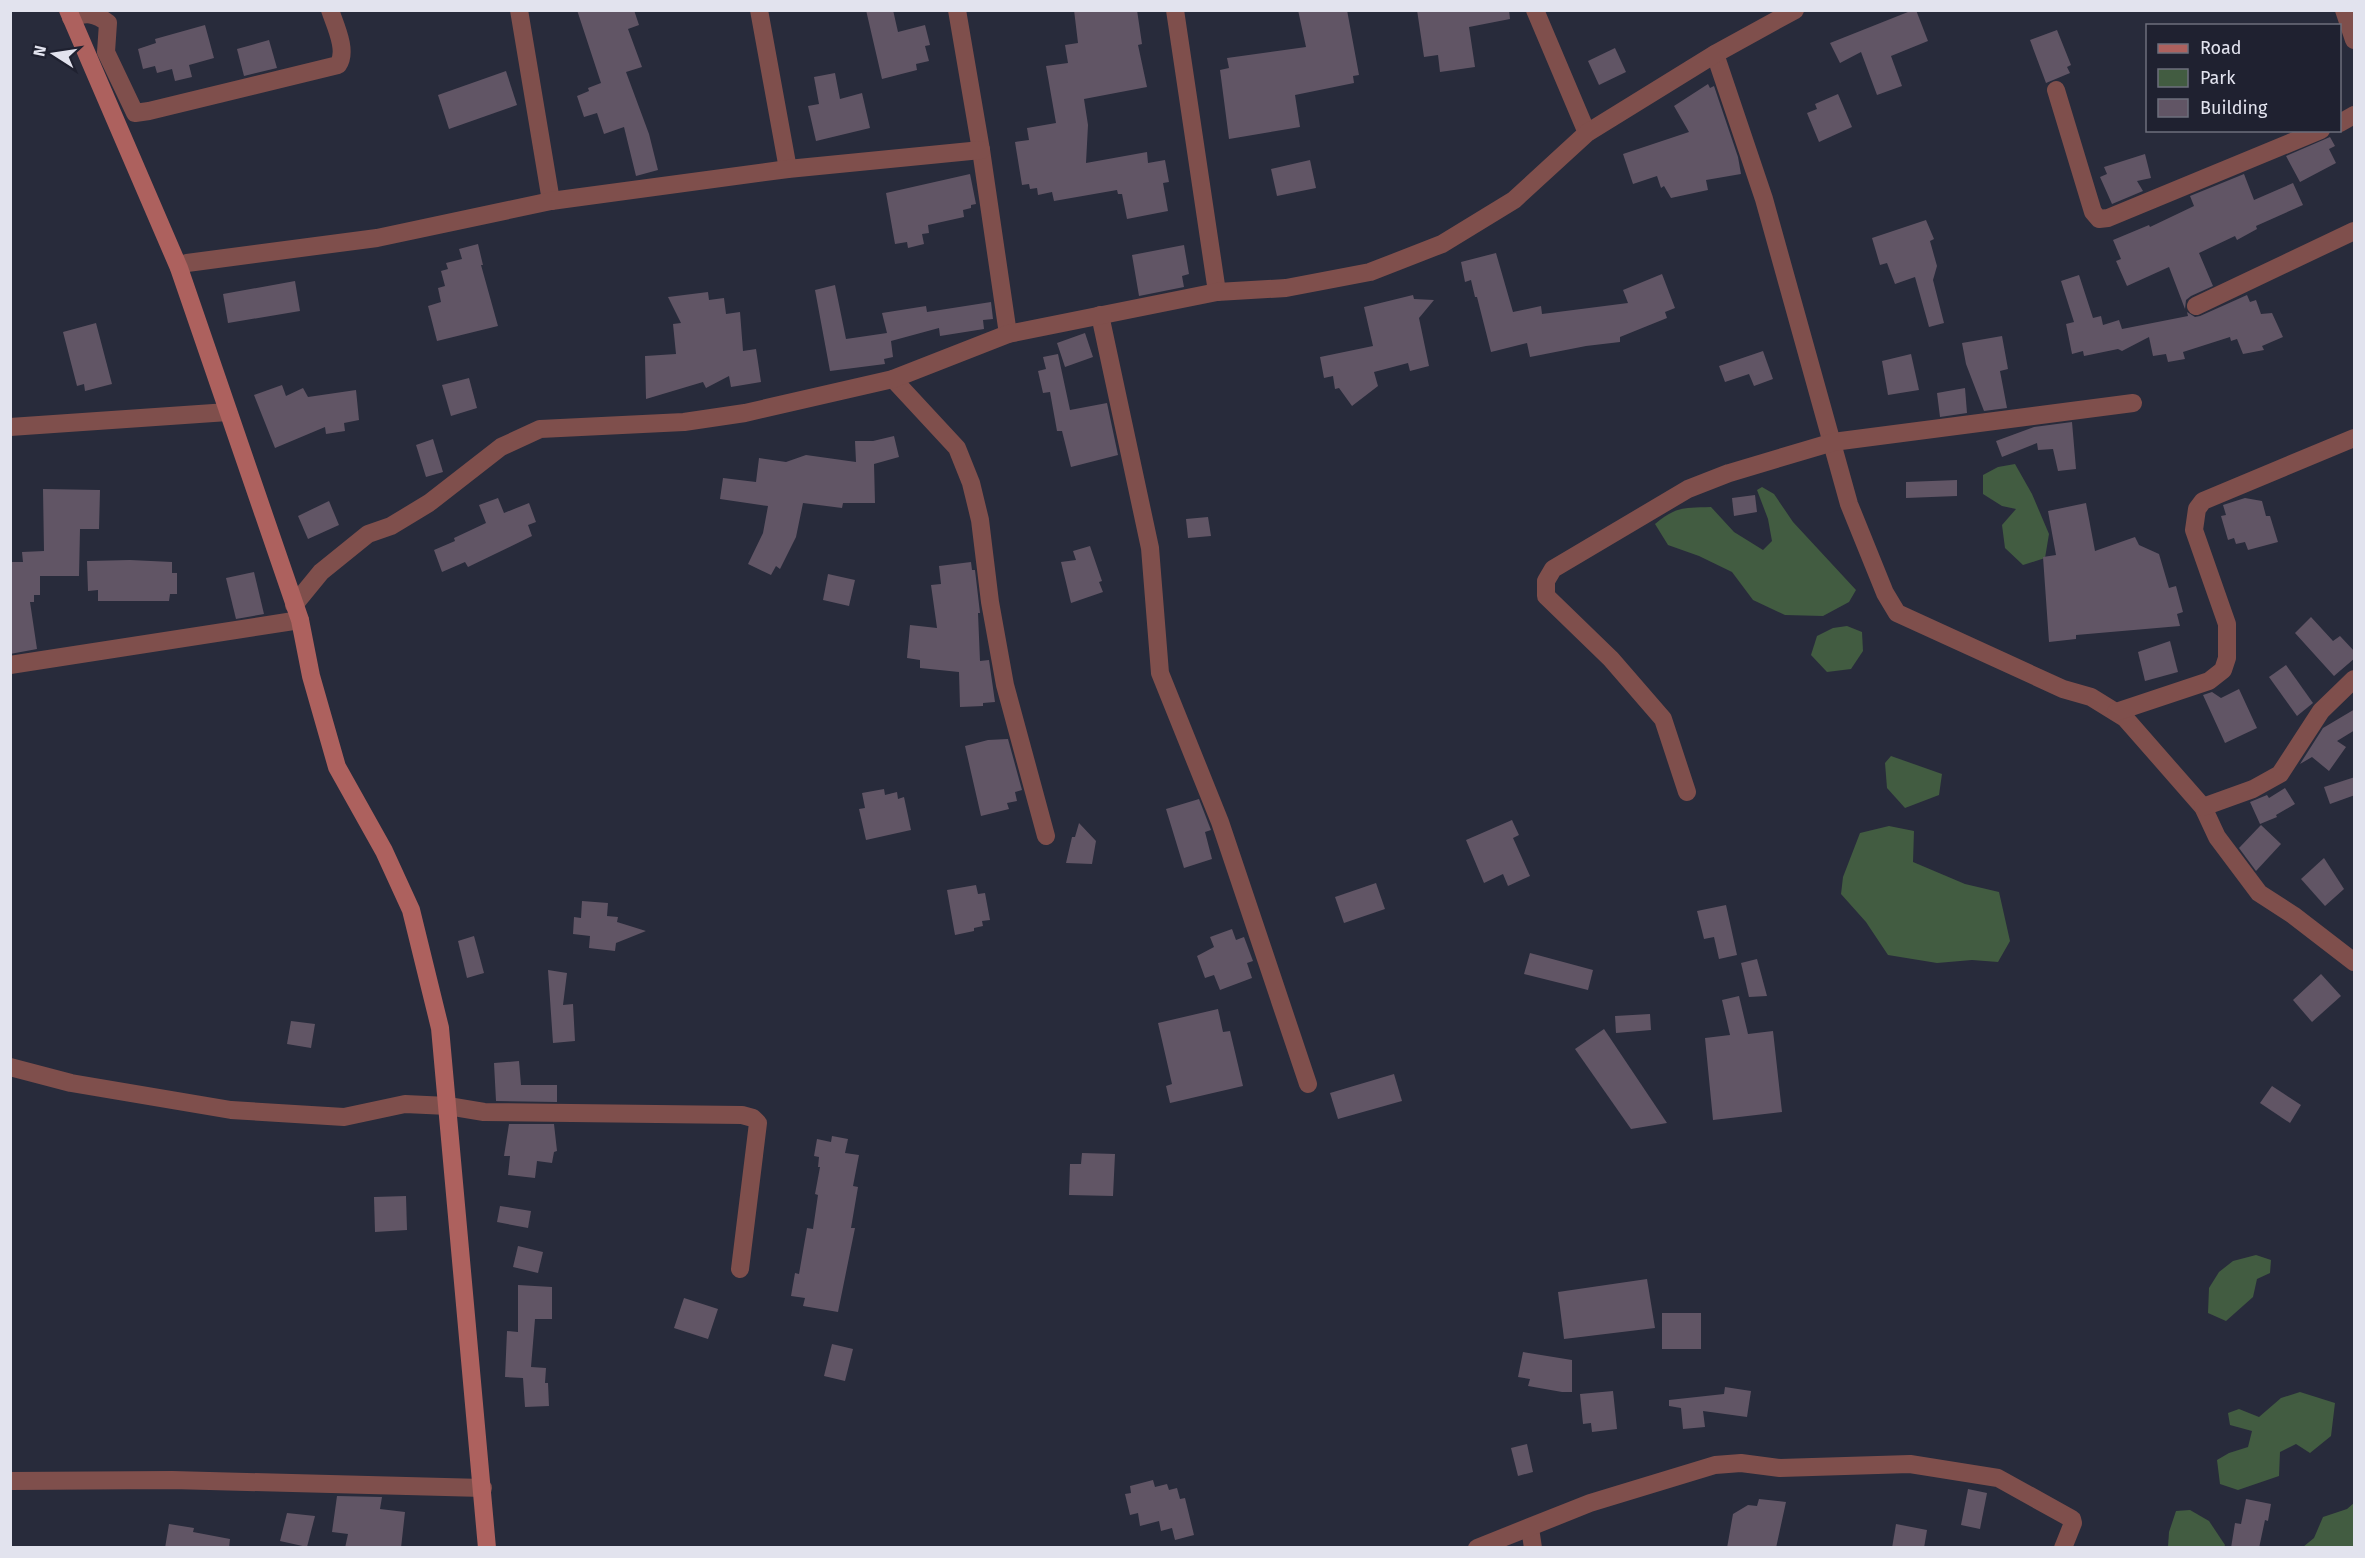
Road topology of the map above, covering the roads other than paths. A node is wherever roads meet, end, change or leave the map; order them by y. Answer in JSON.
{"nodes":[{"id":1,"x":330,"y":10,"type":"edge"},
{"id":2,"x":519,"y":10,"type":"edge"},
{"id":3,"x":759,"y":10,"type":"edge"},
{"id":4,"x":957,"y":10,"type":"edge"},
{"id":5,"x":1176,"y":10,"type":"edge"},
{"id":6,"x":1535,"y":10,"type":"edge"},
{"id":7,"x":1796,"y":10,"type":"edge"},
{"id":8,"x":2344,"y":10,"type":"edge"},
{"id":9,"x":70,"y":14,"type":"edge"},
{"id":10,"x":2355,"y":40,"type":"edge"},
{"id":11,"x":1715,"y":54,"type":"junction"},
{"id":12,"x":2056,"y":90,"type":"dead end"},
{"id":13,"x":2355,"y":115,"type":"edge"},
{"id":14,"x":2341,"y":122,"type":"edge"},
{"id":15,"x":2317,"y":132,"type":"edge"},
{"id":16,"x":1587,"y":133,"type":"junction"},
{"id":17,"x":981,"y":150,"type":"junction"},
{"id":18,"x":788,"y":169,"type":"junction"},
{"id":19,"x":550,"y":201,"type":"junction"},
{"id":20,"x":2355,"y":231,"type":"edge"},
{"id":21,"x":179,"y":268,"type":"junction"},
{"id":22,"x":1217,"y":292,"type":"junction"},
{"id":23,"x":2196,"y":306,"type":"dead end"},
{"id":24,"x":1100,"y":315,"type":"junction"},
{"id":25,"x":1008,"y":334,"type":"junction"},
{"id":26,"x":893,"y":379,"type":"junction"},
{"id":27,"x":2133,"y":403,"type":"dead end"},
{"id":28,"x":228,"y":412,"type":"junction"},
{"id":29,"x":10,"y":427,"type":"edge"},
{"id":30,"x":2355,"y":438,"type":"edge"},
{"id":31,"x":1833,"y":442,"type":"junction"},
{"id":32,"x":297,"y":612,"type":"junction"},
{"id":33,"x":10,"y":665,"type":"edge"},
{"id":34,"x":2355,"y":679,"type":"edge"},
{"id":35,"x":2116,"y":712,"type":"junction"},
{"id":36,"x":1687,"y":792,"type":"dead end"},
{"id":37,"x":2203,"y":807,"type":"junction"},
{"id":38,"x":1046,"y":836,"type":"dead end"},
{"id":39,"x":2355,"y":962,"type":"edge"},
{"id":40,"x":10,"y":1067,"type":"edge"},
{"id":41,"x":1308,"y":1084,"type":"dead end"},
{"id":42,"x":448,"y":1106,"type":"junction"},
{"id":43,"x":740,"y":1269,"type":"dead end"},
{"id":44,"x":10,"y":1481,"type":"edge"},
{"id":45,"x":483,"y":1488,"type":"junction"},
{"id":46,"x":1530,"y":1528,"type":"junction"},
{"id":47,"x":487,"y":1548,"type":"edge"},
{"id":48,"x":1477,"y":1548,"type":"edge"},
{"id":49,"x":1533,"y":1548,"type":"edge"},
{"id":50,"x":2063,"y":1548,"type":"edge"}],
"edges":[{"from":1,"to":9,"type":"street"},
{"from":2,"to":19,"type":"street"},
{"from":3,"to":18,"type":"street"},
{"from":4,"to":17,"type":"street"},
{"from":5,"to":22,"type":"street"},
{"from":6,"to":16,"type":"street"},
{"from":7,"to":11,"type":"street"},
{"from":8,"to":10,"type":"street"},
{"from":9,"to":21,"type":"street"},
{"from":11,"to":16,"type":"street"},
{"from":11,"to":31,"type":"street"},
{"from":12,"to":15,"type":"street"},
{"from":13,"to":14,"type":"street"},
{"from":16,"to":22,"type":"street"},
{"from":17,"to":18,"type":"street"},
{"from":17,"to":25,"type":"street"},
{"from":18,"to":19,"type":"street"},
{"from":19,"to":21,"type":"street"},
{"from":20,"to":23,"type":"street"},
{"from":21,"to":28,"type":"street"},
{"from":22,"to":24,"type":"street"},
{"from":24,"to":25,"type":"street"},
{"from":24,"to":41,"type":"street"},
{"from":25,"to":26,"type":"street"},
{"from":26,"to":32,"type":"street"},
{"from":26,"to":38,"type":"street"},
{"from":27,"to":31,"type":"street"},
{"from":28,"to":29,"type":"street"},
{"from":28,"to":32,"type":"street"},
{"from":30,"to":35,"type":"street"},
{"from":31,"to":35,"type":"street"},
{"from":31,"to":36,"type":"street"},
{"from":32,"to":33,"type":"street"},
{"from":32,"to":42,"type":"street"},
{"from":34,"to":37,"type":"street"},
{"from":35,"to":37,"type":"street"},
{"from":37,"to":39,"type":"street"},
{"from":40,"to":42,"type":"street"},
{"from":42,"to":43,"type":"street"},
{"from":42,"to":45,"type":"street"},
{"from":44,"to":45,"type":"street"},
{"from":45,"to":47,"type":"street"},
{"from":46,"to":48,"type":"street"},
{"from":46,"to":49,"type":"street"},
{"from":46,"to":50,"type":"street"}]}
